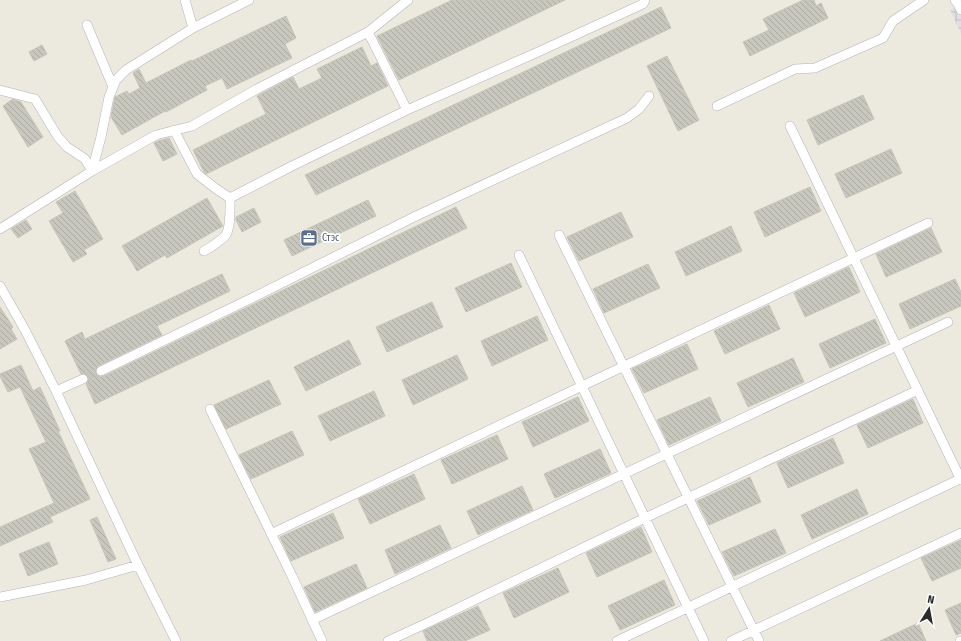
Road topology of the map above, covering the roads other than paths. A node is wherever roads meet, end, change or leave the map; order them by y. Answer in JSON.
{"nodes":[{"id":1,"x":185,"y":0,"type":"edge"},
{"id":2,"x":249,"y":0,"type":"edge"},
{"id":3,"x":408,"y":0,"type":"edge"},
{"id":4,"x":645,"y":0,"type":"edge"},
{"id":5,"x":924,"y":0,"type":"edge"},
{"id":6,"x":955,"y":0,"type":"edge"},
{"id":7,"x":961,"y":10,"type":"edge"},
{"id":8,"x":87,"y":25,"type":"dead end"},
{"id":9,"x":193,"y":28,"type":"junction"},
{"id":10,"x":368,"y":32,"type":"junction"},
{"id":11,"x":113,"y":87,"type":"junction"},
{"id":12,"x":0,"y":90,"type":"edge"},
{"id":13,"x":649,"y":96,"type":"dead end"},
{"id":14,"x":717,"y":106,"type":"dead end"},
{"id":15,"x":407,"y":110,"type":"junction"},
{"id":16,"x":790,"y":126,"type":"dead end"},
{"id":17,"x":174,"y":130,"type":"junction"},
{"id":18,"x":92,"y":171,"type":"junction"},
{"id":19,"x":230,"y":198,"type":"junction"},
{"id":20,"x":928,"y":223,"type":"dead end"},
{"id":21,"x":0,"y":229,"type":"edge"},
{"id":22,"x":559,"y":235,"type":"dead end"},
{"id":23,"x":204,"y":251,"type":"dead end"},
{"id":24,"x":519,"y":255,"type":"dead end"},
{"id":25,"x":854,"y":258,"type":"junction"},
{"id":26,"x":0,"y":286,"type":"edge"},
{"id":27,"x":948,"y":322,"type":"dead end"},
{"id":28,"x":896,"y":345,"type":"junction"},
{"id":29,"x":624,"y":366,"type":"junction"},
{"id":30,"x":101,"y":371,"type":"tunnel mouth"},
{"id":31,"x":83,"y":379,"type":"tunnel mouth"},
{"id":32,"x":582,"y":386,"type":"junction"},
{"id":33,"x":918,"y":390,"type":"junction"},
{"id":34,"x":56,"y":391,"type":"junction"},
{"id":35,"x":210,"y":409,"type":"dead end"},
{"id":36,"x":667,"y":454,"type":"junction"},
{"id":37,"x":624,"y":474,"type":"junction"},
{"id":38,"x":961,"y":479,"type":"edge"},
{"id":39,"x":688,"y":498,"type":"junction"},
{"id":40,"x":645,"y":518,"type":"junction"},
{"id":41,"x":961,"y":533,"type":"edge"},
{"id":42,"x":271,"y":534,"type":"junction"},
{"id":43,"x":138,"y":565,"type":"junction"},
{"id":44,"x":732,"y":586,"type":"junction"},
{"id":45,"x":0,"y":597,"type":"edge"},
{"id":46,"x":688,"y":607,"type":"junction"},
{"id":47,"x":312,"y":620,"type":"junction"},
{"id":48,"x":754,"y":630,"type":"junction"},
{"id":49,"x":176,"y":641,"type":"edge"},
{"id":50,"x":322,"y":641,"type":"edge"},
{"id":51,"x":388,"y":641,"type":"edge"},
{"id":52,"x":617,"y":641,"type":"edge"},
{"id":53,"x":704,"y":641,"type":"edge"},
{"id":54,"x":731,"y":641,"type":"edge"},
{"id":55,"x":759,"y":641,"type":"edge"}],
"edges":[{"from":1,"to":9,"type":"street"},
{"from":2,"to":9,"type":"street"},
{"from":3,"to":10,"type":"street"},
{"from":4,"to":15,"type":"street"},
{"from":5,"to":14,"type":"street"},
{"from":6,"to":7,"type":"street"},
{"from":8,"to":11,"type":"street"},
{"from":9,"to":11,"type":"street"},
{"from":10,"to":15,"type":"street"},
{"from":10,"to":17,"type":"street"},
{"from":11,"to":18,"type":"street"},
{"from":12,"to":18,"type":"street"},
{"from":13,"to":30,"type":"street"},
{"from":15,"to":19,"type":"street"},
{"from":16,"to":25,"type":"street"},
{"from":17,"to":18,"type":"street"},
{"from":17,"to":19,"type":"street"},
{"from":18,"to":21,"type":"street"},
{"from":19,"to":23,"type":"street"},
{"from":20,"to":25,"type":"street"},
{"from":22,"to":29,"type":"street"},
{"from":24,"to":32,"type":"street"},
{"from":25,"to":28,"type":"street"},
{"from":25,"to":29,"type":"street"},
{"from":26,"to":34,"type":"street"},
{"from":27,"to":28,"type":"street"},
{"from":28,"to":33,"type":"street"},
{"from":28,"to":36,"type":"street"},
{"from":29,"to":32,"type":"street"},
{"from":29,"to":36,"type":"street"},
{"from":31,"to":34,"type":"street"},
{"from":32,"to":37,"type":"street"},
{"from":32,"to":42,"type":"street"},
{"from":33,"to":38,"type":"street"},
{"from":33,"to":39,"type":"street"},
{"from":34,"to":43,"type":"street"},
{"from":35,"to":42,"type":"street"},
{"from":36,"to":37,"type":"street"},
{"from":36,"to":39,"type":"street"},
{"from":37,"to":40,"type":"street"},
{"from":37,"to":47,"type":"street"},
{"from":38,"to":44,"type":"street"},
{"from":39,"to":40,"type":"street"},
{"from":39,"to":44,"type":"street"},
{"from":40,"to":46,"type":"street"},
{"from":40,"to":51,"type":"street"},
{"from":41,"to":48,"type":"street"},
{"from":42,"to":47,"type":"street"},
{"from":43,"to":45,"type":"street"},
{"from":43,"to":49,"type":"street"},
{"from":44,"to":46,"type":"street"},
{"from":44,"to":48,"type":"street"},
{"from":46,"to":52,"type":"street"},
{"from":46,"to":53,"type":"street"},
{"from":47,"to":50,"type":"street"},
{"from":48,"to":54,"type":"street"},
{"from":48,"to":55,"type":"street"}]}
